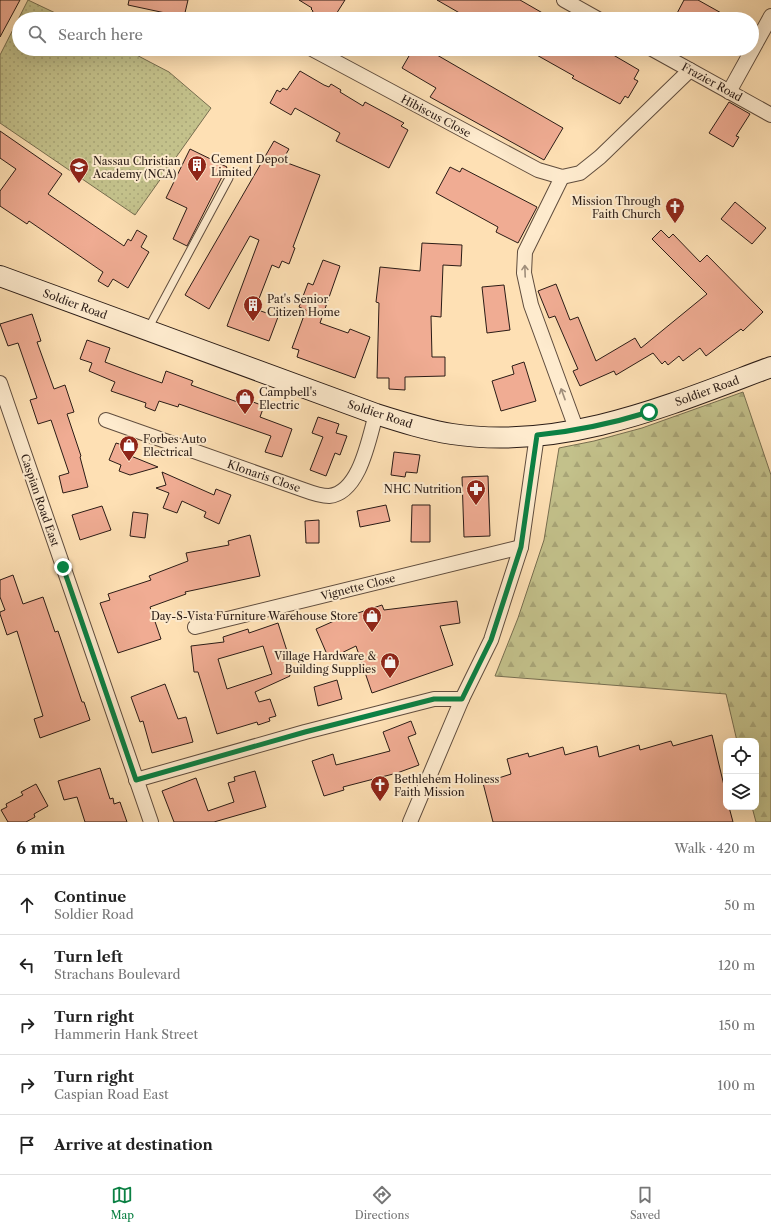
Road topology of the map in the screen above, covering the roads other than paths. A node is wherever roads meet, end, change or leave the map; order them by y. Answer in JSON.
{"nodes":[{"id":1,"x":564,"y":0,"type":"edge"},
{"id":2,"x":584,"y":5,"type":"edge"},
{"id":3,"x":771,"y":16,"type":"edge"},
{"id":4,"x":759,"y":38,"type":"edge"},
{"id":5,"x":325,"y":56,"type":"edge"},
{"id":6,"x":665,"y":56,"type":"edge"},
{"id":7,"x":749,"y":56,"type":"edge"},
{"id":8,"x":690,"y":70,"type":"junction"},
{"id":9,"x":729,"y":92,"type":"junction"},
{"id":10,"x":771,"y":115,"type":"edge"},
{"id":11,"x":562,"y":177,"type":"junction"},
{"id":12,"x":230,"y":178,"type":"dead end"},
{"id":13,"x":0,"y":276,"type":"edge"},
{"id":14,"x":147,"y":330,"type":"junction"},
{"id":15,"x":771,"y":368,"type":"edge"},
{"id":16,"x":0,"y":383,"type":"edge"},
{"id":17,"x":376,"y":414,"type":"junction"},
{"id":18,"x":106,"y":420,"type":"dead end"},
{"id":19,"x":577,"y":431,"type":"junction"},
{"id":20,"x":537,"y":435,"type":"junction"},
{"id":21,"x":521,"y":547,"type":"junction"},
{"id":22,"x":195,"y":627,"type":"dead end"},
{"id":23,"x":462,"y":699,"type":"junction"},
{"id":24,"x":136,"y":780,"type":"junction"},
{"id":25,"x":151,"y":822,"type":"edge"},
{"id":26,"x":410,"y":822,"type":"edge"}],
"edges":[{"from":1,"to":2,"type":"street"},
{"from":3,"to":4,"type":"street"},
{"from":5,"to":11,"type":"street","name":"Hibiscus Close"},
{"from":6,"to":8,"type":"street","name":"Frazier Road"},
{"from":7,"to":9,"type":"street"},
{"from":8,"to":9,"type":"street","name":"Frazier Road"},
{"from":8,"to":11,"type":"street"},
{"from":9,"to":10,"type":"street","name":"Frazier Road"},
{"from":19,"to":11,"type":"street","one_way":true},
{"from":12,"to":14,"type":"lane"},
{"from":13,"to":14,"type":"main road","name":"Soldier Road"},
{"from":14,"to":17,"type":"main road","name":"Soldier Road"},
{"from":15,"to":19,"type":"main road","name":"Soldier Road"},
{"from":16,"to":24,"type":"street","name":"Caspian Road East"},
{"from":17,"to":18,"type":"street","name":"Klonaris Close"},
{"from":17,"to":20,"type":"main road","name":"Soldier Road"},
{"from":19,"to":20,"type":"main road","name":"Soldier Road"},
{"from":20,"to":21,"type":"street"},
{"from":21,"to":22,"type":"street","name":"Vignette Close"},
{"from":21,"to":23,"type":"street"},
{"from":23,"to":24,"type":"street"},
{"from":23,"to":26,"type":"street"},
{"from":24,"to":25,"type":"street","name":"Caspian Road East"}]}
